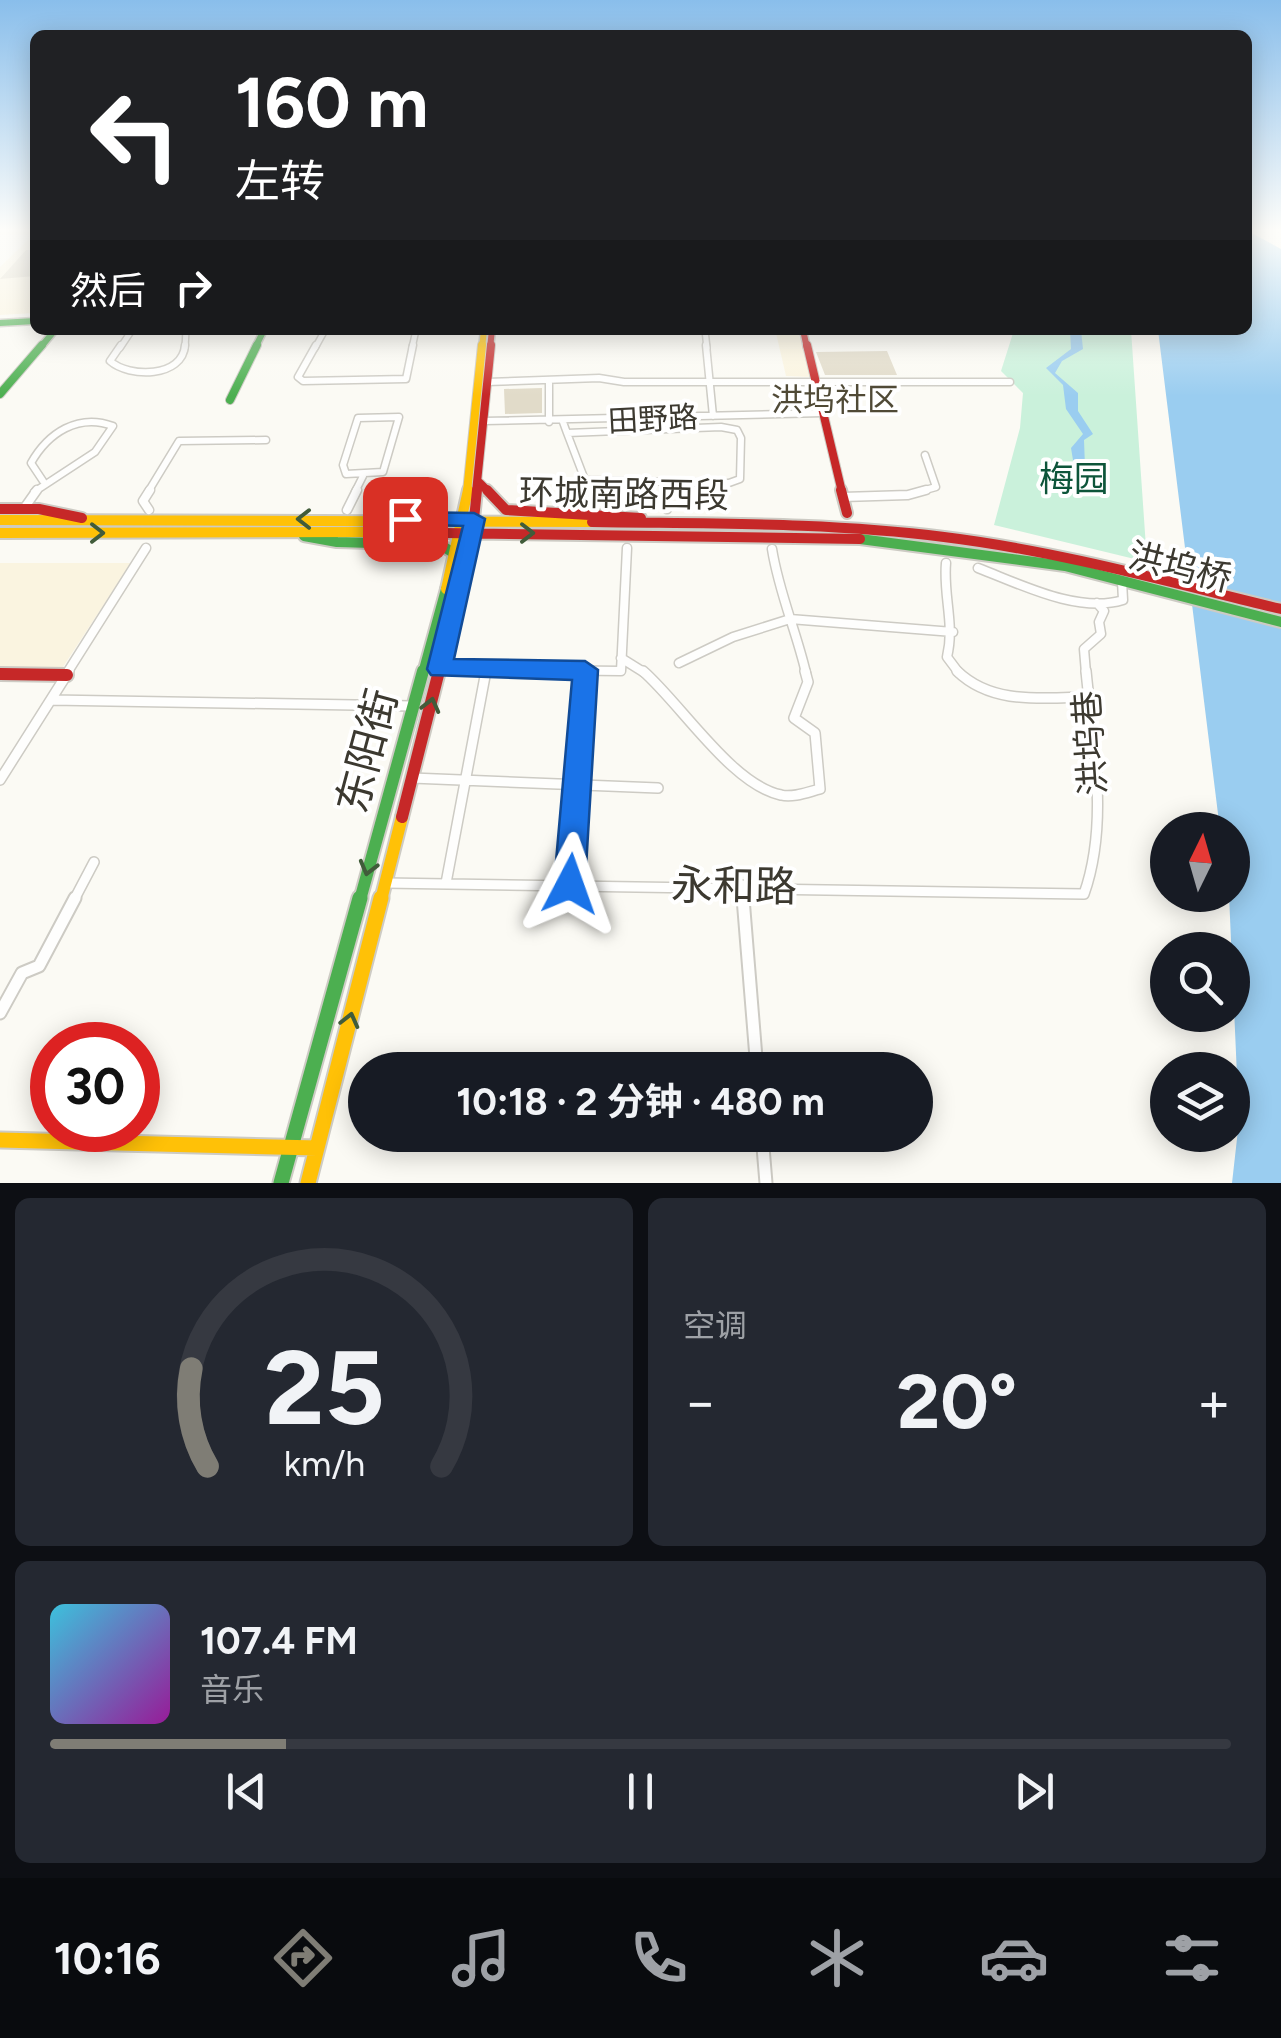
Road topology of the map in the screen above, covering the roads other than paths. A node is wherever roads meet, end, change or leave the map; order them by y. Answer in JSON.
{"nodes":[{"id":1,"x":30,"y":321,"type":"edge"},
{"id":2,"x":0,"y":322,"type":"edge"},
{"id":3,"x":51,"y":335,"type":"edge"},
{"id":4,"x":128,"y":335,"type":"edge"},
{"id":5,"x":186,"y":335,"type":"edge"},
{"id":6,"x":262,"y":335,"type":"edge"},
{"id":7,"x":322,"y":335,"type":"edge"},
{"id":8,"x":415,"y":335,"type":"edge"},
{"id":9,"x":487,"y":335,"type":"edge"},
{"id":10,"x":488,"y":335,"type":"edge"},
{"id":11,"x":705,"y":335,"type":"edge"},
{"id":12,"x":804,"y":335,"type":"edge"},
{"id":13,"x":550,"y":380,"type":"junction"},
{"id":14,"x":816,"y":380,"type":"junction"},
{"id":15,"x":708,"y":381,"type":"junction"},
{"id":16,"x":487,"y":382,"type":"junction"},
{"id":17,"x":1010,"y":382,"type":"dead end"},
{"id":18,"x":0,"y":394,"type":"edge"},
{"id":19,"x":230,"y":400,"type":"dead end"},
{"id":20,"x":823,"y":414,"type":"junction"},
{"id":21,"x":713,"y":416,"type":"junction"},
{"id":22,"x":484,"y":421,"type":"junction"},
{"id":23,"x":549,"y":422,"type":"junction"},
{"id":24,"x":563,"y":422,"type":"junction"},
{"id":25,"x":567,"y":433,"type":"junction"},
{"id":26,"x":266,"y":440,"type":"dead end"},
{"id":27,"x":926,"y":455,"type":"dead end"},
{"id":28,"x":363,"y":476,"type":"junction"},
{"id":29,"x":43,"y":481,"type":"junction"},
{"id":30,"x":479,"y":482,"type":"junction"},
{"id":31,"x":667,"y":482,"type":"junction"},
{"id":32,"x":844,"y":497,"type":"junction"},
{"id":33,"x":35,"y":509,"type":"junction"},
{"id":34,"x":667,"y":509,"type":"dead end"},
{"id":35,"x":0,"y":510,"type":"edge"},
{"id":36,"x":149,"y":510,"type":"dead end"},
{"id":37,"x":348,"y":510,"type":"dead end"},
{"id":38,"x":847,"y":513,"type":"dead end"},
{"id":39,"x":469,"y":519,"type":"junction"},
{"id":40,"x":0,"y":520,"type":"edge"},
{"id":41,"x":88,"y":520,"type":"junction"},
{"id":42,"x":666,"y":522,"type":"junction"},
{"id":43,"x":283,"y":532,"type":"junction"},
{"id":44,"x":467,"y":532,"type":"junction"},
{"id":45,"x":0,"y":533,"type":"edge"},
{"id":46,"x":146,"y":548,"type":"dead end"},
{"id":47,"x":627,"y":548,"type":"dead end"},
{"id":48,"x":772,"y":550,"type":"dead end"},
{"id":49,"x":455,"y":554,"type":"junction"},
{"id":50,"x":1064,"y":562,"type":"junction"},
{"id":51,"x":946,"y":563,"type":"dead end"},
{"id":52,"x":978,"y":568,"type":"dead end"},
{"id":53,"x":1122,"y":581,"type":"junction"},
{"id":54,"x":1097,"y":603,"type":"junction"},
{"id":55,"x":1281,"y":610,"type":"edge"},
{"id":56,"x":790,"y":619,"type":"junction"},
{"id":57,"x":1281,"y":622,"type":"edge"},
{"id":58,"x":953,"y":632,"type":"junction"},
{"id":59,"x":622,"y":658,"type":"junction"},
{"id":60,"x":680,"y":663,"type":"dead end"},
{"id":61,"x":440,"y":669,"type":"junction"},
{"id":62,"x":486,"y":669,"type":"junction"},
{"id":63,"x":585,"y":670,"type":"junction"},
{"id":64,"x":0,"y":674,"type":"edge"},
{"id":65,"x":67,"y":675,"type":"junction"},
{"id":66,"x":1087,"y":697,"type":"junction"},
{"id":67,"x":52,"y":700,"type":"junction"},
{"id":68,"x":413,"y":706,"type":"junction"},
{"id":69,"x":412,"y":778,"type":"junction"},
{"id":70,"x":0,"y":780,"type":"edge"},
{"id":71,"x":465,"y":780,"type":"junction"},
{"id":72,"x":577,"y":782,"type":"junction"},
{"id":73,"x":658,"y":788,"type":"dead end"},
{"id":74,"x":94,"y":862,"type":"dead end"},
{"id":75,"x":385,"y":883,"type":"junction"},
{"id":76,"x":446,"y":883,"type":"junction"},
{"id":77,"x":570,"y":884,"type":"junction"},
{"id":78,"x":742,"y":885,"type":"junction"},
{"id":79,"x":1084,"y":894,"type":"joint"},
{"id":80,"x":0,"y":1013,"type":"edge"},
{"id":81,"x":756,"y":1052,"type":"edge"},
{"id":82,"x":0,"y":1140,"type":"edge"},
{"id":83,"x":291,"y":1147,"type":"junction"},
{"id":84,"x":316,"y":1148,"type":"junction"},
{"id":85,"x":763,"y":1152,"type":"edge"},
{"id":86,"x":282,"y":1183,"type":"edge"},
{"id":87,"x":308,"y":1183,"type":"edge"},
{"id":88,"x":766,"y":1183,"type":"edge"}],
"edges":[{"from":1,"to":2,"type":"main road"},
{"from":3,"to":18,"type":"main road"},
{"from":4,"to":5,"type":"street"},
{"from":6,"to":19,"type":"main road"},
{"from":7,"to":8,"type":"street"},
{"from":9,"to":39,"type":"main road","name":"东阳街"},
{"from":10,"to":16,"type":"main road","name":"东阳街"},
{"from":11,"to":15,"type":"street"},
{"from":12,"to":14,"type":"main road"},
{"from":13,"to":15,"type":"street"},
{"from":13,"to":16,"type":"street"},
{"from":13,"to":23,"type":"street"},
{"from":14,"to":15,"type":"street"},
{"from":14,"to":17,"type":"street"},
{"from":14,"to":20,"type":"main road"},
{"from":15,"to":21,"type":"street"},
{"from":16,"to":22,"type":"main road","name":"东阳街"},
{"from":20,"to":21,"type":"street","name":"田野路"},
{"from":20,"to":32,"type":"main road"},
{"from":21,"to":24,"type":"street","name":"田野路"},
{"from":22,"to":23,"type":"street","name":"田野路"},
{"from":22,"to":30,"type":"main road","name":"东阳街"},
{"from":23,"to":24,"type":"street","name":"田野路"},
{"from":24,"to":25,"type":"street"},
{"from":25,"to":31,"type":"street"},
{"from":25,"to":31,"type":"street"},
{"from":26,"to":36,"type":"street"},
{"from":27,"to":32,"type":"street"},
{"from":28,"to":28,"type":"street"},
{"from":28,"to":37,"type":"street"},
{"from":29,"to":29,"type":"street"},
{"from":29,"to":33,"type":"street"},
{"from":30,"to":39,"type":"main road","name":"东阳街"},
{"from":30,"to":42,"type":"main road"},
{"from":31,"to":34,"type":"street"},
{"from":32,"to":38,"type":"main road"},
{"from":33,"to":35,"type":"main road"},
{"from":33,"to":41,"type":"main road"},
{"from":39,"to":41,"type":"main road","name":"环城南路西段","one_way":true},
{"from":39,"to":42,"type":"main road","name":"环城南路西段"},
{"from":39,"to":44,"type":"main road","name":"东阳街"},
{"from":40,"to":41,"type":"main road","name":"环城南路西段"},
{"from":42,"to":50,"type":"main road","name":"环城南路西段"},
{"from":43,"to":44,"type":"main road","name":"环城南路西段"},
{"from":45,"to":43,"type":"main road","name":"环城南路西段","one_way":true},
{"from":43,"to":49,"type":"main road"},
{"from":44,"to":49,"type":"main road","name":"东阳街"},
{"from":44,"to":50,"type":"main road","name":"环城南路西段","one_way":true},
{"from":44,"to":61,"type":"main road","name":"东阳街"},
{"from":46,"to":65,"type":"street"},
{"from":47,"to":59,"type":"street"},
{"from":48,"to":56,"type":"street"},
{"from":49,"to":68,"type":"main road","name":"东阳街"},
{"from":50,"to":53,"type":"main road","name":"洪坞桥"},
{"from":50,"to":55,"type":"main road","name":"洪坞桥"},
{"from":51,"to":58,"type":"street"},
{"from":52,"to":54,"type":"street"},
{"from":53,"to":54,"type":"street"},
{"from":53,"to":57,"type":"main road","name":"洪坞桥"},
{"from":54,"to":66,"type":"street","name":"洪坞巷"},
{"from":56,"to":58,"type":"street"},
{"from":56,"to":59,"type":"street"},
{"from":56,"to":60,"type":"street"},
{"from":58,"to":66,"type":"street"},
{"from":59,"to":63,"type":"street"},
{"from":61,"to":62,"type":"street"},
{"from":69,"to":61,"type":"main road","name":"东阳街","one_way":true},
{"from":62,"to":63,"type":"street"},
{"from":62,"to":71,"type":"street"},
{"from":63,"to":72,"type":"street"},
{"from":64,"to":65,"type":"main road"},
{"from":65,"to":67,"type":"street"},
{"from":66,"to":79,"type":"street","name":"洪坞巷"},
{"from":67,"to":68,"type":"street"},
{"from":67,"to":70,"type":"street"},
{"from":68,"to":83,"type":"main road","name":"东阳街","one_way":true},
{"from":69,"to":71,"type":"street"},
{"from":69,"to":75,"type":"main road","name":"东阳街"},
{"from":71,"to":72,"type":"street"},
{"from":71,"to":76,"type":"street"},
{"from":72,"to":73,"type":"street"},
{"from":72,"to":77,"type":"street"},
{"from":74,"to":80,"type":"street"},
{"from":75,"to":76,"type":"street","name":"永和路"},
{"from":84,"to":75,"type":"main road","name":"东阳街","one_way":true},
{"from":76,"to":77,"type":"street","name":"永和路"},
{"from":77,"to":78,"type":"street","name":"永和路"},
{"from":78,"to":79,"type":"street","name":"永和路"},
{"from":78,"to":81,"type":"street"},
{"from":82,"to":83,"type":"main road"},
{"from":83,"to":84,"type":"main road"},
{"from":83,"to":86,"type":"main road","name":"东阳街"},
{"from":84,"to":87,"type":"main road","name":"东阳街"},
{"from":85,"to":88,"type":"street"}]}
